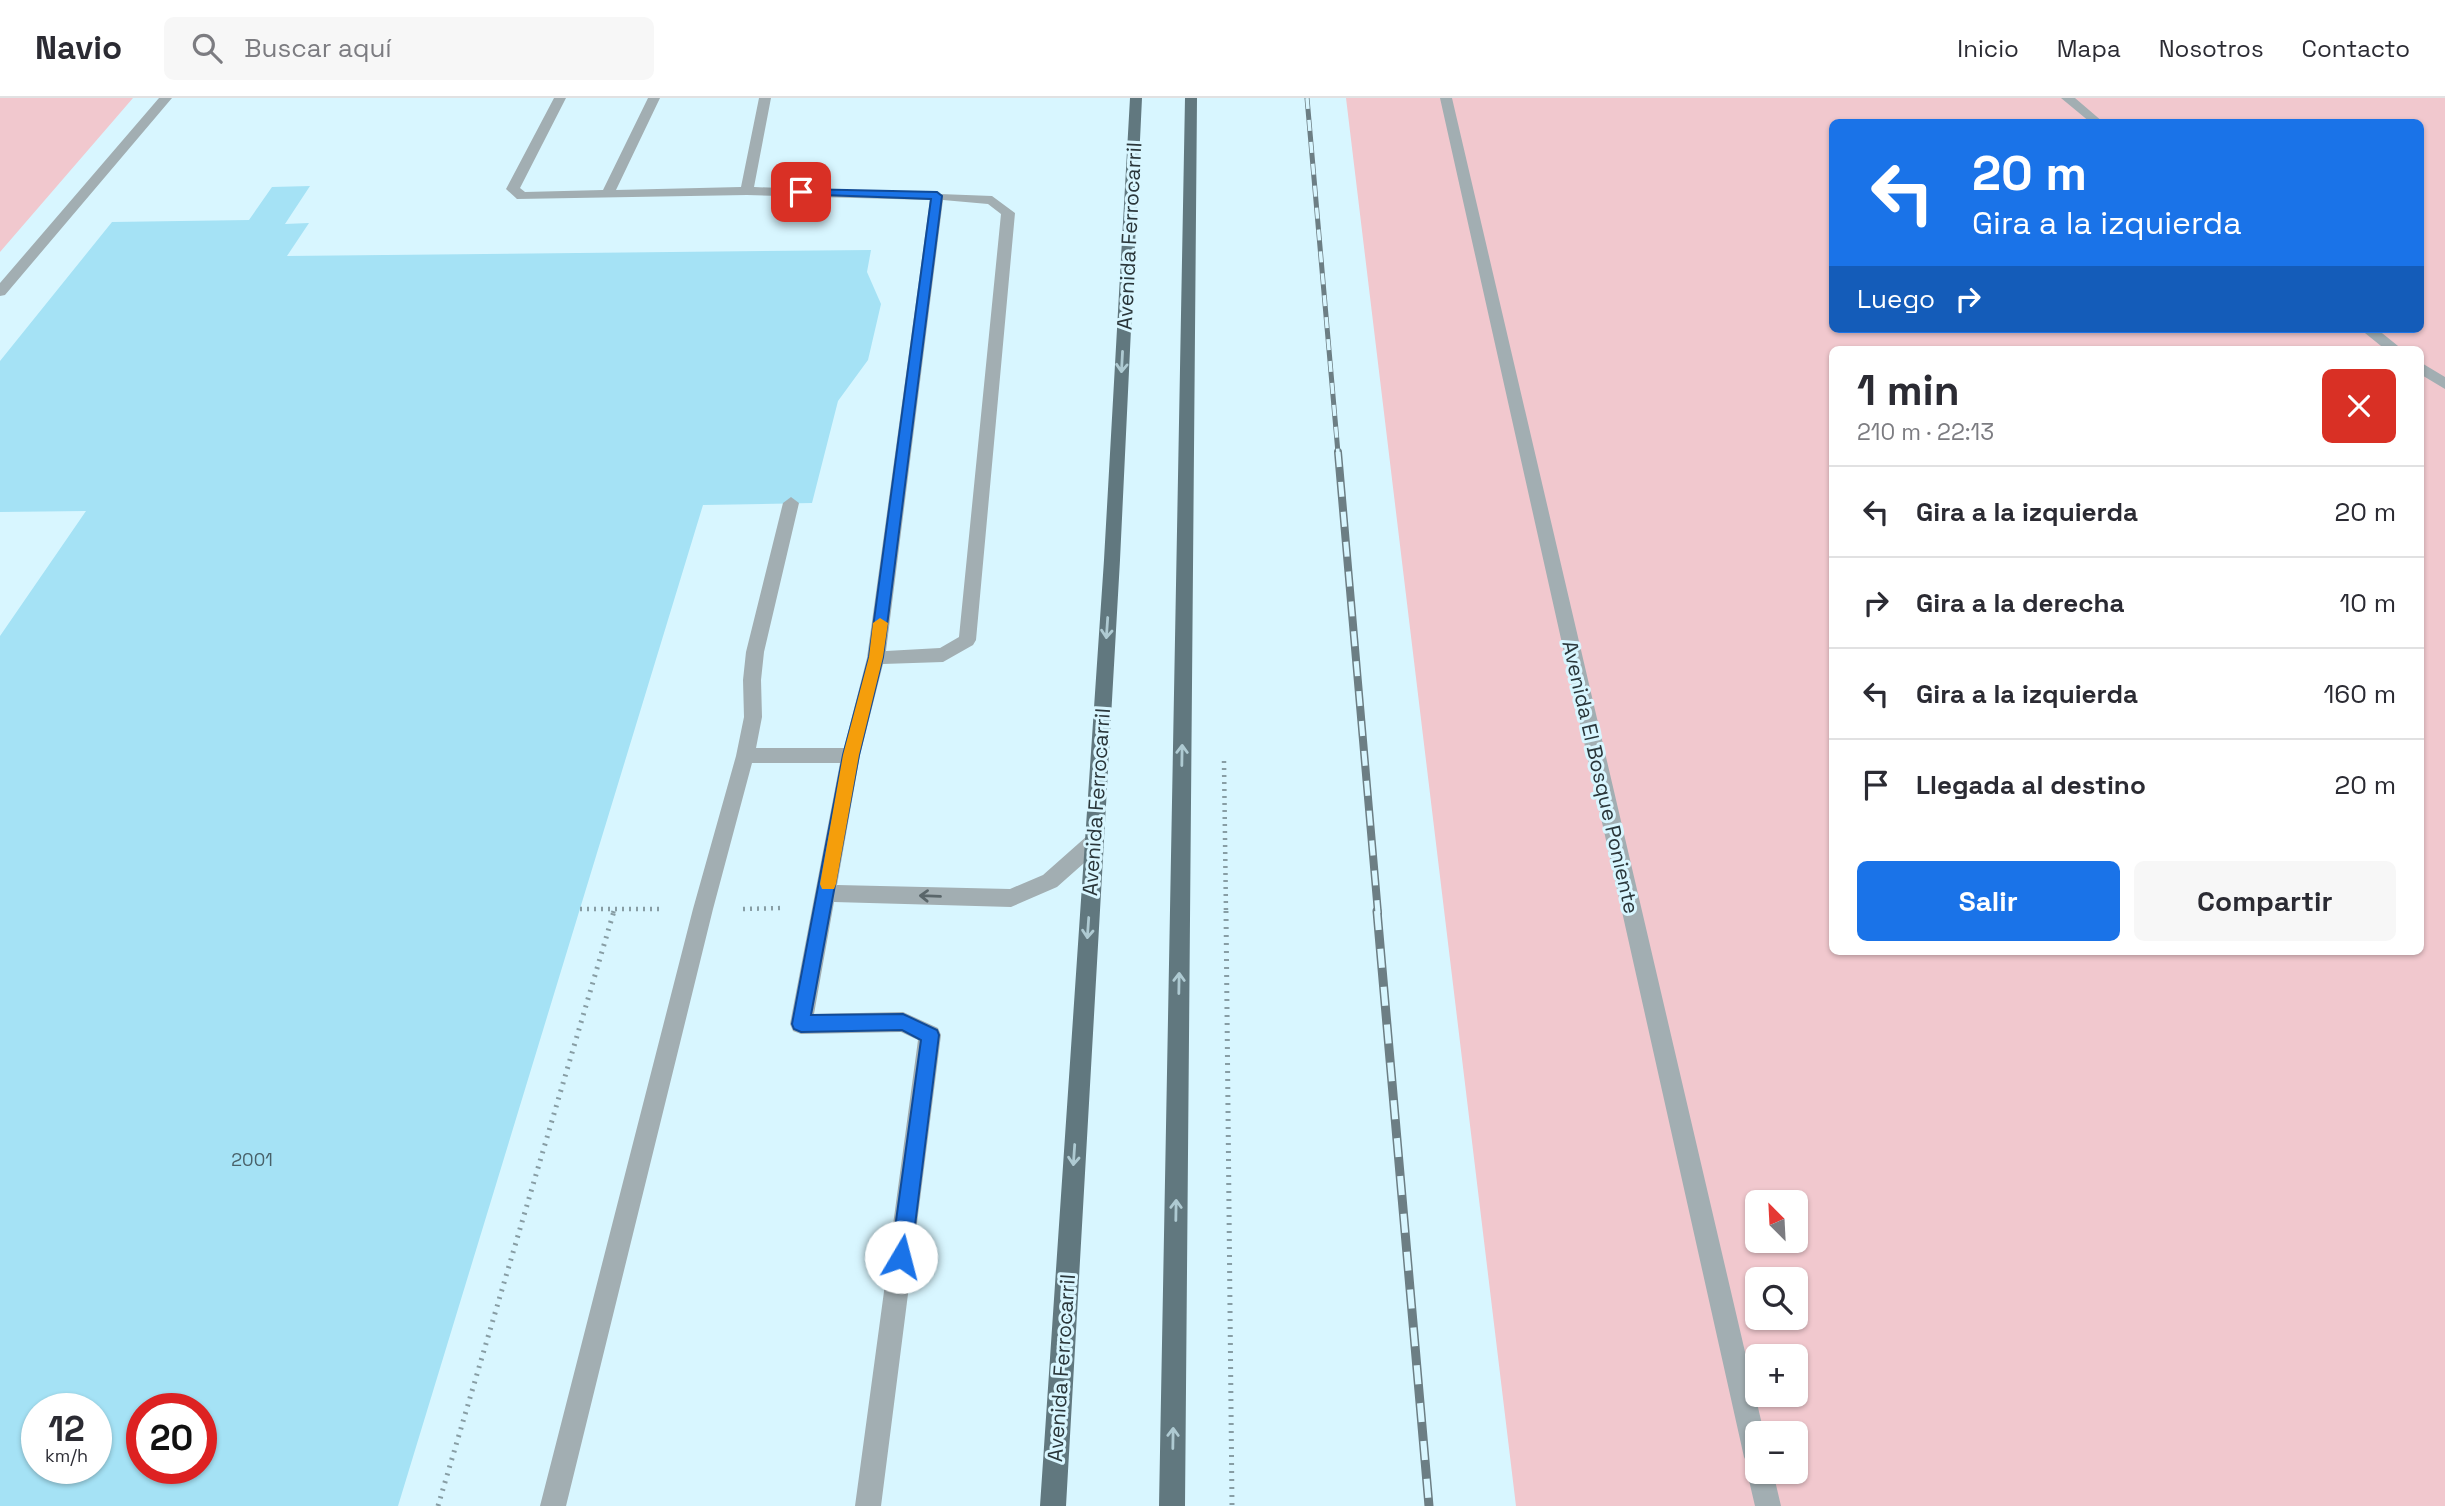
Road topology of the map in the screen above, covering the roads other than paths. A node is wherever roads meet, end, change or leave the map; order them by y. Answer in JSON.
{"nodes":[{"id":1,"x":166,"y":98,"type":"edge"},
{"id":2,"x":560,"y":98,"type":"edge"},
{"id":3,"x":654,"y":98,"type":"edge"},
{"id":4,"x":765,"y":98,"type":"edge"},
{"id":5,"x":1136,"y":98,"type":"edge"},
{"id":6,"x":1191,"y":98,"type":"edge"},
{"id":7,"x":1446,"y":98,"type":"edge"},
{"id":8,"x":2067,"y":98,"type":"edge"},
{"id":9,"x":2093,"y":119,"type":"edge"},
{"id":10,"x":747,"y":191,"type":"junction"},
{"id":11,"x":608,"y":193,"type":"junction"},
{"id":12,"x":937,"y":196,"type":"junction"},
{"id":13,"x":0,"y":292,"type":"edge"},
{"id":14,"x":2373,"y":333,"type":"edge"},
{"id":15,"x":2390,"y":346,"type":"edge"},
{"id":16,"x":2424,"y":370,"type":"edge"},
{"id":17,"x":2445,"y":384,"type":"edge"},
{"id":18,"x":791,"y":503,"type":"dead end"},
{"id":19,"x":876,"y":657,"type":"junction"},
{"id":20,"x":851,"y":755,"type":"junction"},
{"id":21,"x":745,"y":756,"type":"junction"},
{"id":22,"x":1094,"y":842,"type":"junction"},
{"id":23,"x":827,"y":893,"type":"junction"},
{"id":24,"x":1749,"y":1421,"type":"edge"},
{"id":25,"x":1763,"y":1484,"type":"edge"},
{"id":26,"x":553,"y":1506,"type":"edge"},
{"id":27,"x":868,"y":1506,"type":"edge"},
{"id":28,"x":1053,"y":1506,"type":"edge"},
{"id":29,"x":1172,"y":1506,"type":"edge"},
{"id":30,"x":1768,"y":1506,"type":"edge"}],
"edges":[{"from":1,"to":13,"type":"street"},
{"from":2,"to":11,"type":"street"},
{"from":3,"to":11,"type":"street"},
{"from":4,"to":10,"type":"street"},
{"from":5,"to":22,"type":"main road","name":"Avenida Ferrocarril","one_way":true},
{"from":29,"to":6,"type":"main road","one_way":true},
{"from":7,"to":24,"type":"street","name":"Avenida El Bosque Poniente"},
{"from":8,"to":9,"type":"street"},
{"from":10,"to":11,"type":"street"},
{"from":10,"to":12,"type":"street"},
{"from":12,"to":19,"type":"street"},
{"from":12,"to":19,"type":"street"},
{"from":14,"to":15,"type":"street"},
{"from":16,"to":17,"type":"street"},
{"from":18,"to":21,"type":"street"},
{"from":19,"to":20,"type":"street"},
{"from":20,"to":21,"type":"street"},
{"from":20,"to":23,"type":"street"},
{"from":21,"to":26,"type":"street"},
{"from":22,"to":23,"type":"street","one_way":true},
{"from":22,"to":28,"type":"main road","name":"Avenida Ferrocarril","one_way":true},
{"from":23,"to":27,"type":"street"},
{"from":25,"to":30,"type":"street"}]}
